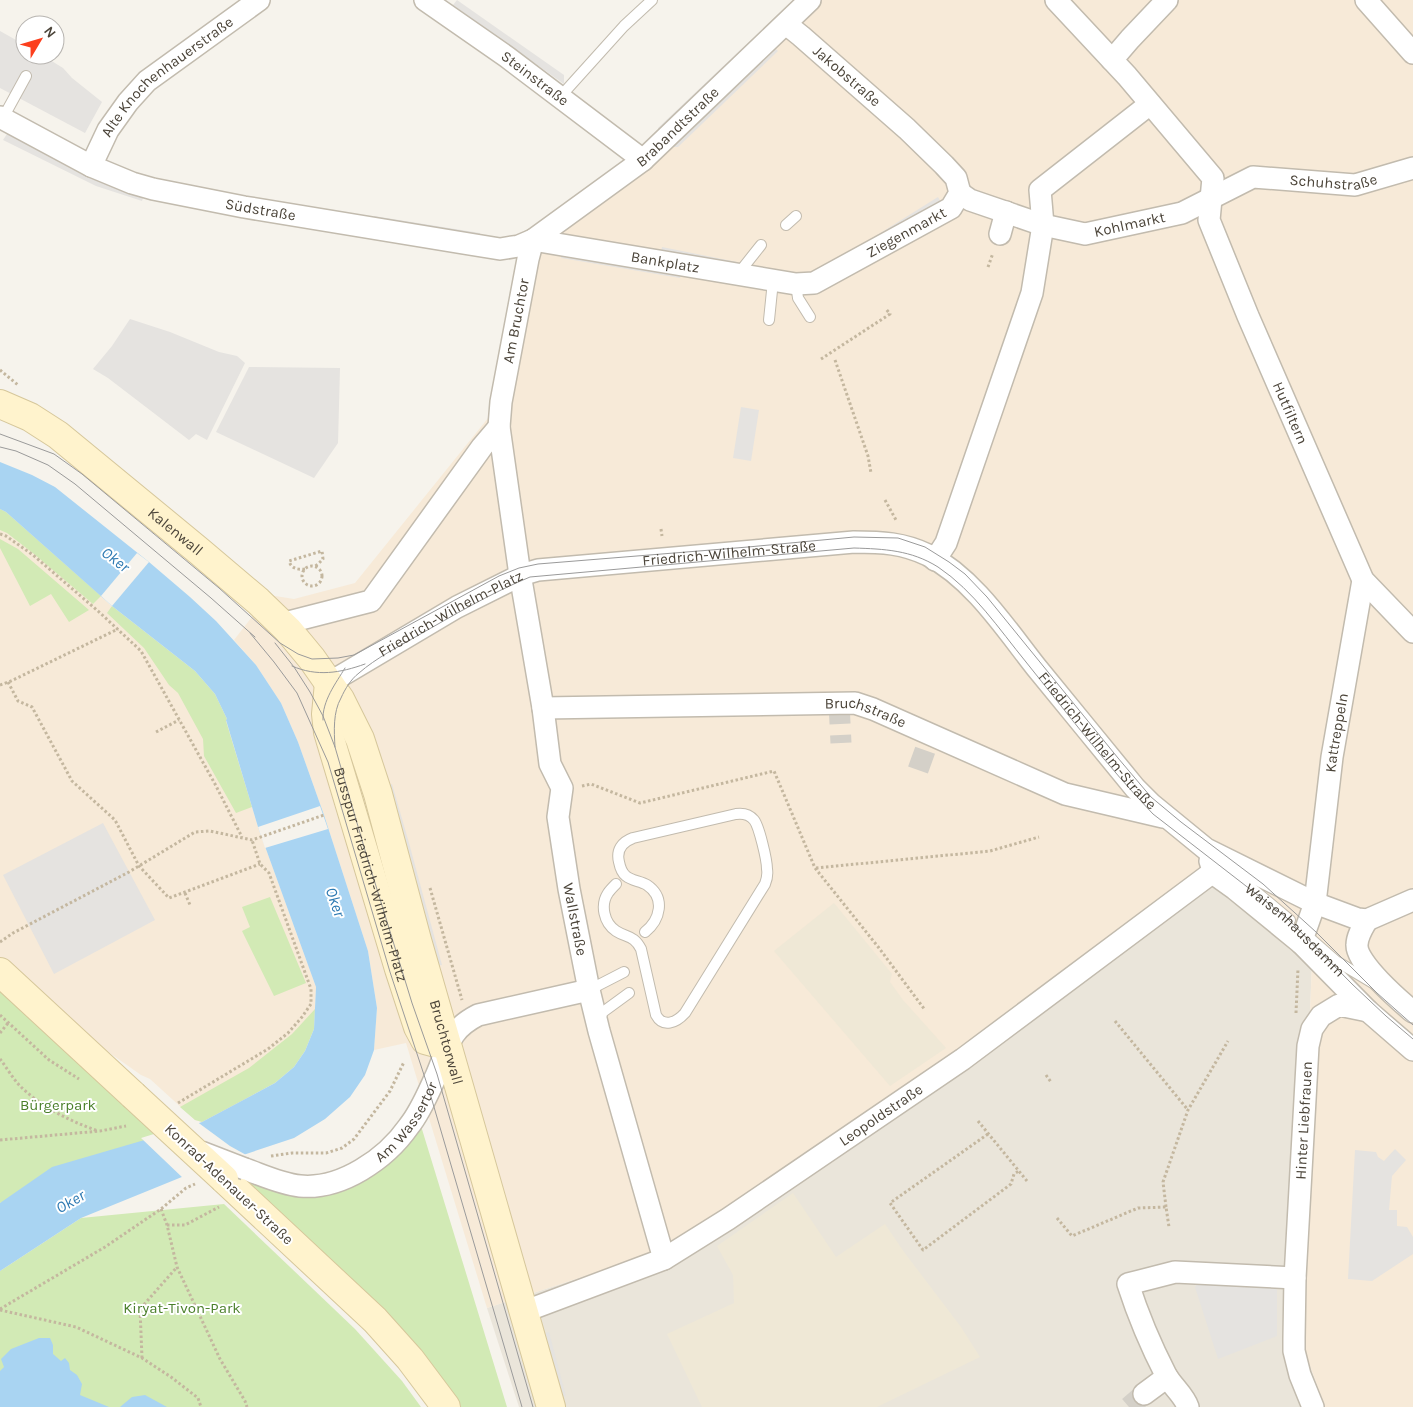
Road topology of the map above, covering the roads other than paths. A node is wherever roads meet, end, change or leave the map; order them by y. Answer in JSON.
{"nodes":[{"id":1,"x":259,"y":0,"type":"edge"},
{"id":2,"x":425,"y":0,"type":"edge"},
{"id":3,"x":652,"y":0,"type":"edge"},
{"id":4,"x":810,"y":0,"type":"edge"},
{"id":5,"x":1056,"y":0,"type":"edge"},
{"id":6,"x":1167,"y":0,"type":"edge"},
{"id":7,"x":1366,"y":0,"type":"edge"},
{"id":8,"x":786,"y":24,"type":"junction"},
{"id":9,"x":1413,"y":53,"type":"edge"},
{"id":10,"x":1112,"y":60,"type":"junction"},
{"id":11,"x":26,"y":76,"type":"dead end"},
{"id":12,"x":560,"y":97,"type":"junction"},
{"id":13,"x":1150,"y":104,"type":"junction"},
{"id":14,"x":1,"y":118,"type":"edge"},
{"id":15,"x":907,"y":129,"type":"joint"},
{"id":16,"x":643,"y":160,"type":"junction"},
{"id":17,"x":91,"y":166,"type":"junction"},
{"id":18,"x":1413,"y":168,"type":"edge"},
{"id":19,"x":1253,"y":178,"type":"joint"},
{"id":20,"x":965,"y":197,"type":"junction"},
{"id":21,"x":1212,"y":198,"type":"junction"},
{"id":22,"x":1006,"y":212,"type":"junction"},
{"id":23,"x":796,"y":216,"type":"dead end"},
{"id":24,"x":786,"y":225,"type":"dead end"},
{"id":25,"x":1043,"y":225,"type":"junction"},
{"id":26,"x":1000,"y":234,"type":"dead end"},
{"id":27,"x":534,"y":240,"type":"junction"},
{"id":28,"x":760,"y":245,"type":"dead end"},
{"id":29,"x":737,"y":275,"type":"junction"},
{"id":30,"x":773,"y":281,"type":"junction"},
{"id":31,"x":796,"y":284,"type":"junction"},
{"id":32,"x":810,"y":317,"type":"dead end"},
{"id":33,"x":769,"y":320,"type":"dead end"},
{"id":34,"x":0,"y":394,"type":"edge"},
{"id":35,"x":501,"y":402,"type":"joint"},
{"id":36,"x":0,"y":404,"type":"edge"},
{"id":37,"x":30,"y":417,"type":"junction"},
{"id":38,"x":500,"y":427,"type":"junction"},
{"id":39,"x":935,"y":560,"type":"junction"},
{"id":40,"x":521,"y":574,"type":"junction"},
{"id":41,"x":1363,"y":580,"type":"junction"},
{"id":42,"x":281,"y":624,"type":"junction"},
{"id":43,"x":1413,"y":632,"type":"edge"},
{"id":44,"x":329,"y":683,"type":"junction"},
{"id":45,"x":543,"y":708,"type":"junction"},
{"id":46,"x":1168,"y":818,"type":"junction"},
{"id":47,"x":1206,"y":849,"type":"junction"},
{"id":48,"x":1214,"y":874,"type":"junction"},
{"id":49,"x":616,"y":884,"type":"dead end"},
{"id":50,"x":1316,"y":895,"type":"junction"},
{"id":51,"x":1413,"y":900,"type":"edge"},
{"id":52,"x":1367,"y":920,"type":"junction"},
{"id":53,"x":645,"y":932,"type":"dead end"},
{"id":54,"x":1303,"y":938,"type":"junction"},
{"id":55,"x":0,"y":972,"type":"edge"},
{"id":56,"x":624,"y":972,"type":"dead end"},
{"id":57,"x":589,"y":990,"type":"junction"},
{"id":58,"x":629,"y":993,"type":"dead end"},
{"id":59,"x":1396,"y":996,"type":"junction"},
{"id":60,"x":1368,"y":1011,"type":"junction"},
{"id":61,"x":1413,"y":1012,"type":"edge"},
{"id":62,"x":599,"y":1031,"type":"junction"},
{"id":63,"x":447,"y":1046,"type":"junction"},
{"id":64,"x":1413,"y":1050,"type":"edge"},
{"id":65,"x":234,"y":1174,"type":"junction"},
{"id":66,"x":664,"y":1259,"type":"junction"},
{"id":67,"x":1295,"y":1278,"type":"junction"},
{"id":68,"x":523,"y":1312,"type":"junction"},
{"id":69,"x":1167,"y":1377,"type":"junction"},
{"id":70,"x":1144,"y":1394,"type":"tunnel mouth"},
{"id":71,"x":446,"y":1407,"type":"edge"},
{"id":72,"x":551,"y":1407,"type":"edge"},
{"id":73,"x":1188,"y":1407,"type":"edge"},
{"id":74,"x":1313,"y":1407,"type":"edge"}],
"edges":[{"from":1,"to":17,"type":"street","name":"Alte Knochenhauerstraße"},
{"from":2,"to":12,"type":"street","name":"Steinstraße"},
{"from":3,"to":12,"type":"lane"},
{"from":4,"to":8,"type":"street","name":"Brabandtstraße"},
{"from":5,"to":10,"type":"street"},
{"from":6,"to":10,"type":"street"},
{"from":7,"to":9,"type":"street"},
{"from":8,"to":15,"type":"street","name":"Jakobstraße"},
{"from":8,"to":16,"type":"street","name":"Brabandtstraße"},
{"from":10,"to":13,"type":"street"},
{"from":11,"to":14,"type":"lane"},
{"from":12,"to":16,"type":"street","name":"Steinstraße"},
{"from":13,"to":21,"type":"street"},
{"from":13,"to":25,"type":"street"},
{"from":14,"to":17,"type":"street","name":"Südstraße"},
{"from":15,"to":20,"type":"street","name":"Ziegenmarkt"},
{"from":16,"to":27,"type":"street","name":"Brabandtstraße"},
{"from":17,"to":27,"type":"street","name":"Südstraße"},
{"from":18,"to":19,"type":"street","name":"Schuhstraße"},
{"from":19,"to":21,"type":"street","name":"Kohlmarkt"},
{"from":20,"to":22,"type":"street"},
{"from":20,"to":31,"type":"street","name":"Ziegenmarkt"},
{"from":21,"to":25,"type":"street","name":"Kohlmarkt"},
{"from":21,"to":41,"type":"street","name":"Hutfiltern"},
{"from":22,"to":25,"type":"street"},
{"from":22,"to":26,"type":"street"},
{"from":23,"to":24,"type":"lane"},
{"from":25,"to":39,"type":"street"},
{"from":27,"to":29,"type":"street","name":"Bankplatz"},
{"from":27,"to":35,"type":"street","name":"Am Bruchtor"},
{"from":28,"to":29,"type":"lane"},
{"from":29,"to":30,"type":"street","name":"Bankplatz"},
{"from":30,"to":31,"type":"street","name":"Bankplatz"},
{"from":30,"to":33,"type":"lane"},
{"from":31,"to":32,"type":"lane"},
{"from":34,"to":37,"type":"main road"},
{"from":35,"to":38,"type":"street","name":"Friedrich-Wilhelm-Platz"},
{"from":36,"to":37,"type":"main road","name":"Kalenwall"},
{"from":37,"to":42,"type":"main road","name":"Kalenwall"},
{"from":38,"to":40,"type":"street","name":"Friedrich-Wilhelm-Platz"},
{"from":38,"to":42,"type":"street"},
{"from":39,"to":40,"type":"street","name":"Friedrich-Wilhelm-Straße"},
{"from":39,"to":46,"type":"street","name":"Friedrich-Wilhelm-Straße"},
{"from":40,"to":44,"type":"street","name":"Friedrich-Wilhelm-Platz"},
{"from":40,"to":45,"type":"street"},
{"from":41,"to":43,"type":"street"},
{"from":41,"to":50,"type":"street","name":"Kattreppeln"},
{"from":42,"to":44,"type":"main road","name":"Kalenwall"},
{"from":44,"to":63,"type":"main road","name":"Busspur Friedrich-Wilhelm-Platz"},
{"from":45,"to":46,"type":"street","name":"Bruchstraße"},
{"from":45,"to":57,"type":"street","name":"Wallstraße"},
{"from":46,"to":47,"type":"street","name":"Friedrich-Wilhelm-Straße"},
{"from":47,"to":48,"type":"street"},
{"from":47,"to":50,"type":"street","name":"Friedrich-Wilhelm-Straße"},
{"from":47,"to":54,"type":"lane","name":"Waisenhausdamm"},
{"from":48,"to":54,"type":"street"},
{"from":48,"to":66,"type":"street","name":"Leopoldstraße"},
{"from":49,"to":53,"type":"lane"},
{"from":50,"to":52,"type":"street","name":"Friedrich-Wilhelm-Straße"},
{"from":50,"to":54,"type":"street"},
{"from":51,"to":52,"type":"street"},
{"from":52,"to":59,"type":"street","name":"Waisenhausdamm"},
{"from":54,"to":59,"type":"lane","name":"Waisenhausdamm"},
{"from":54,"to":60,"type":"street","name":"Waisenhausdamm"},
{"from":55,"to":65,"type":"main road","name":"Konrad-Adenauer-Straße","bridge":true},
{"from":56,"to":57,"type":"lane"},
{"from":57,"to":62,"type":"street","name":"Wallstraße"},
{"from":57,"to":63,"type":"street","name":"Am Wassertor"},
{"from":58,"to":62,"type":"lane"},
{"from":59,"to":61,"type":"street","name":"Waisenhausdamm"},
{"from":60,"to":64,"type":"street","name":"Waisenhausdamm"},
{"from":60,"to":67,"type":"street","name":"Hinter Liebfrauen"},
{"from":62,"to":66,"type":"street","name":"Wallstraße"},
{"from":63,"to":65,"type":"street","name":"Am Wassertor"},
{"from":63,"to":68,"type":"main road","name":"Bruchtorwall"},
{"from":65,"to":71,"type":"main road","name":"Konrad-Adenauer-Straße"},
{"from":66,"to":68,"type":"street","name":"Leopoldstraße"},
{"from":67,"to":69,"type":"street"},
{"from":67,"to":74,"type":"street","name":"Hinter Liebfrauen"},
{"from":68,"to":72,"type":"main road","name":"Bruchtorwall"},
{"from":69,"to":70,"type":"street"},
{"from":69,"to":73,"type":"street"}]}
